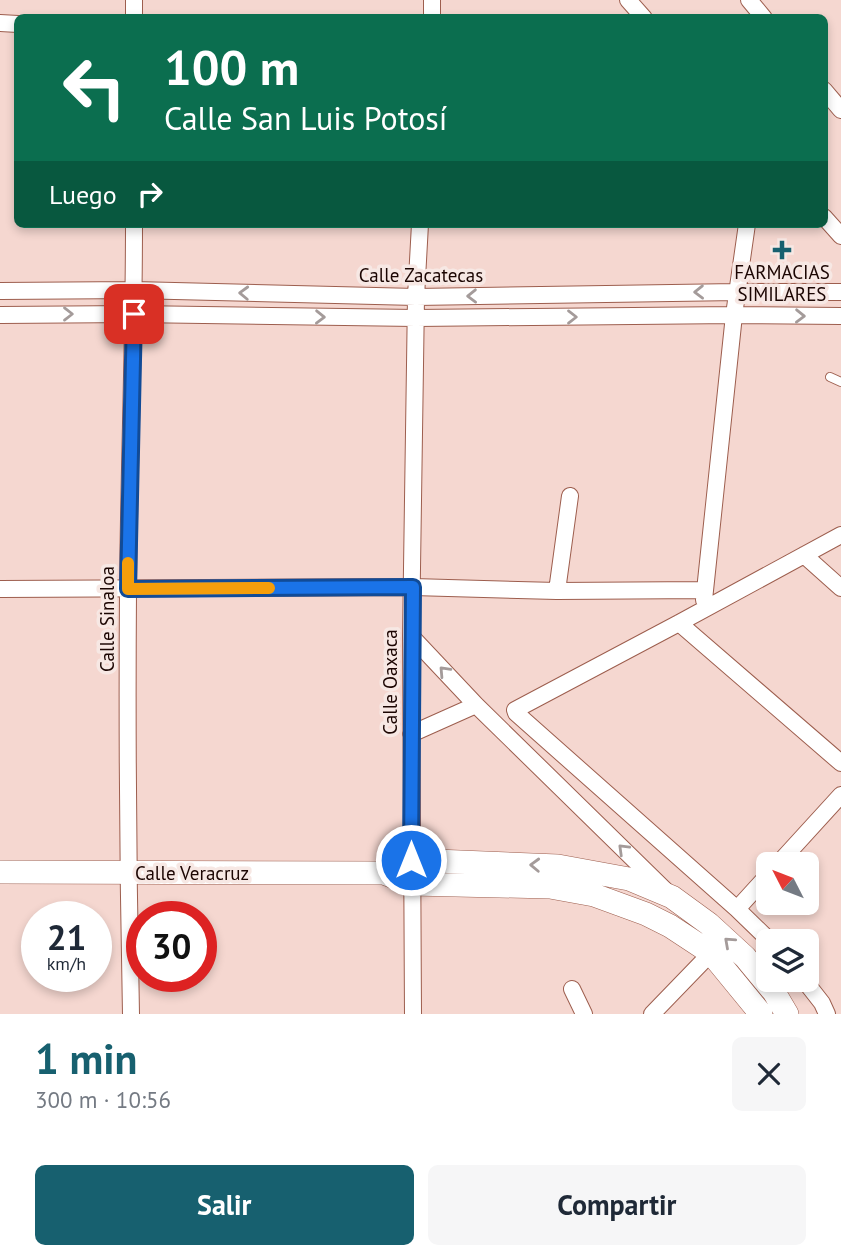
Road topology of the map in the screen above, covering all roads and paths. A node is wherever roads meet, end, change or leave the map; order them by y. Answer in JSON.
{"nodes":[{"id":1,"x":628,"y":0,"type":"edge"},
{"id":2,"x":749,"y":0,"type":"edge"},
{"id":3,"x":640,"y":14,"type":"edge"},
{"id":4,"x":761,"y":14,"type":"edge"},
{"id":5,"x":828,"y":95,"type":"edge"},
{"id":6,"x":841,"y":110,"type":"edge"},
{"id":7,"x":828,"y":221,"type":"edge"},
{"id":8,"x":134,"y":228,"type":"edge"},
{"id":9,"x":420,"y":228,"type":"edge"},
{"id":10,"x":746,"y":228,"type":"edge"},
{"id":11,"x":841,"y":236,"type":"edge"},
{"id":12,"x":0,"y":290,"type":"edge"},
{"id":13,"x":134,"y":290,"type":"junction"},
{"id":14,"x":737,"y":292,"type":"junction"},
{"id":15,"x":841,"y":292,"type":"edge"},
{"id":16,"x":416,"y":298,"type":"junction"},
{"id":17,"x":134,"y":314,"type":"junction"},
{"id":18,"x":0,"y":315,"type":"edge"},
{"id":19,"x":734,"y":315,"type":"junction"},
{"id":20,"x":841,"y":316,"type":"edge"},
{"id":21,"x":416,"y":318,"type":"junction"},
{"id":22,"x":830,"y":377,"type":"dead end"},
{"id":23,"x":841,"y":382,"type":"edge"},
{"id":24,"x":570,"y":496,"type":"dead end"},
{"id":25,"x":841,"y":535,"type":"edge"},
{"id":26,"x":804,"y":555,"type":"junction"},
{"id":27,"x":413,"y":587,"type":"junction"},
{"id":28,"x":841,"y":588,"type":"edge"},
{"id":29,"x":0,"y":589,"type":"edge"},
{"id":30,"x":128,"y":589,"type":"junction"},
{"id":31,"x":705,"y":590,"type":"junction"},
{"id":32,"x":558,"y":591,"type":"junction"},
{"id":33,"x":703,"y":610,"type":"junction"},
{"id":34,"x":679,"y":623,"type":"junction"},
{"id":35,"x":411,"y":636,"type":"junction"},
{"id":36,"x":476,"y":705,"type":"junction"},
{"id":37,"x":411,"y":734,"type":"junction"},
{"id":38,"x":841,"y":763,"type":"edge"},
{"id":39,"x":841,"y":795,"type":"edge"},
{"id":40,"x":789,"y":852,"type":"edge"},
{"id":41,"x":411,"y":860,"type":"junction"},
{"id":42,"x":0,"y":872,"type":"edge"},
{"id":43,"x":128,"y":873,"type":"junction"},
{"id":44,"x":384,"y":873,"type":"junction"},
{"id":45,"x":613,"y":876,"type":"junction"},
{"id":46,"x":412,"y":884,"type":"junction"},
{"id":47,"x":756,"y":888,"type":"edge"},
{"id":48,"x":672,"y":897,"type":"junction"},
{"id":49,"x":606,"y":899,"type":"junction"},
{"id":50,"x":737,"y":909,"type":"junction"},
{"id":51,"x":758,"y":929,"type":"edge"},
{"id":52,"x":711,"y":953,"type":"junction"},
{"id":53,"x":572,"y":989,"type":"dead end"},
{"id":54,"x":813,"y":992,"type":"edge"},
{"id":55,"x":131,"y":1014,"type":"edge"},
{"id":56,"x":413,"y":1014,"type":"edge"},
{"id":57,"x":584,"y":1014,"type":"edge"},
{"id":58,"x":652,"y":1014,"type":"edge"},
{"id":59,"x":761,"y":1014,"type":"edge"},
{"id":60,"x":787,"y":1014,"type":"edge"},
{"id":61,"x":827,"y":1014,"type":"edge"}],
"edges":[{"from":1,"to":3,"type":"street"},
{"from":2,"to":4,"type":"street"},
{"from":5,"to":6,"type":"street"},
{"from":7,"to":11,"type":"street"},
{"from":8,"to":13,"type":"street","name":"Calle Sinaloa"},
{"from":9,"to":16,"type":"street","name":"Calle Oaxaca"},
{"from":10,"to":14,"type":"street"},
{"from":12,"to":13,"type":"street","name":"Calle Zacatecas"},
{"from":16,"to":13,"type":"street","name":"Calle Zacatecas","one_way":true},
{"from":13,"to":17,"type":"street","name":"Calle Sinaloa"},
{"from":14,"to":15,"type":"street","name":"Calle Zacatecas"},
{"from":14,"to":16,"type":"street","name":"Calle Zacatecas","one_way":true},
{"from":14,"to":19,"type":"street"},
{"from":16,"to":21,"type":"street","name":"Calle Oaxaca"},
{"from":18,"to":17,"type":"street","one_way":true},
{"from":17,"to":21,"type":"street","one_way":true},
{"from":17,"to":30,"type":"street","name":"Calle Sinaloa"},
{"from":19,"to":20,"type":"street","one_way":true},
{"from":21,"to":19,"type":"street","one_way":true},
{"from":19,"to":31,"type":"street"},
{"from":21,"to":27,"type":"street","name":"Calle Oaxaca"},
{"from":22,"to":23,"type":"lane"},
{"from":24,"to":32,"type":"street"},
{"from":25,"to":26,"type":"street"},
{"from":26,"to":28,"type":"street"},
{"from":26,"to":33,"type":"street"},
{"from":27,"to":30,"type":"street"},
{"from":27,"to":32,"type":"street"},
{"from":27,"to":35,"type":"street","name":"Calle Oaxaca"},
{"from":29,"to":30,"type":"street"},
{"from":30,"to":43,"type":"street","name":"Calle Sinaloa"},
{"from":31,"to":32,"type":"street"},
{"from":31,"to":33,"type":"street"},
{"from":33,"to":34,"type":"street"},
{"from":34,"to":38,"type":"street"},
{"from":34,"to":50,"type":"street"},
{"from":36,"to":35,"type":"street","one_way":true},
{"from":35,"to":37,"type":"street","name":"Calle Oaxaca"},
{"from":36,"to":37,"type":"street"},
{"from":48,"to":36,"type":"street","one_way":true},
{"from":37,"to":41,"type":"street","name":"Calle Oaxaca"},
{"from":39,"to":40,"type":"street"},
{"from":41,"to":44,"type":"street","name":"Calle Veracruz"},
{"from":45,"to":41,"type":"street","one_way":true},
{"from":41,"to":46,"type":"street","name":"Calle Oaxaca"},
{"from":42,"to":43,"type":"street","name":"Calle Veracruz"},
{"from":43,"to":44,"type":"street","name":"Calle Veracruz"},
{"from":43,"to":55,"type":"street","name":"Calle Sinaloa"},
{"from":44,"to":46,"type":"street","name":"Calle Veracruz"},
{"from":45,"to":48,"type":"street"},
{"from":45,"to":49,"type":"street"},
{"from":46,"to":49,"type":"street"},
{"from":46,"to":56,"type":"street","name":"Calle Oaxaca"},
{"from":47,"to":50,"type":"street"},
{"from":60,"to":48,"type":"street","one_way":true},
{"from":49,"to":52,"type":"street"},
{"from":50,"to":51,"type":"street"},
{"from":52,"to":58,"type":"street"},
{"from":52,"to":59,"type":"street"},
{"from":53,"to":57,"type":"street"},
{"from":54,"to":61,"type":"street"}]}
